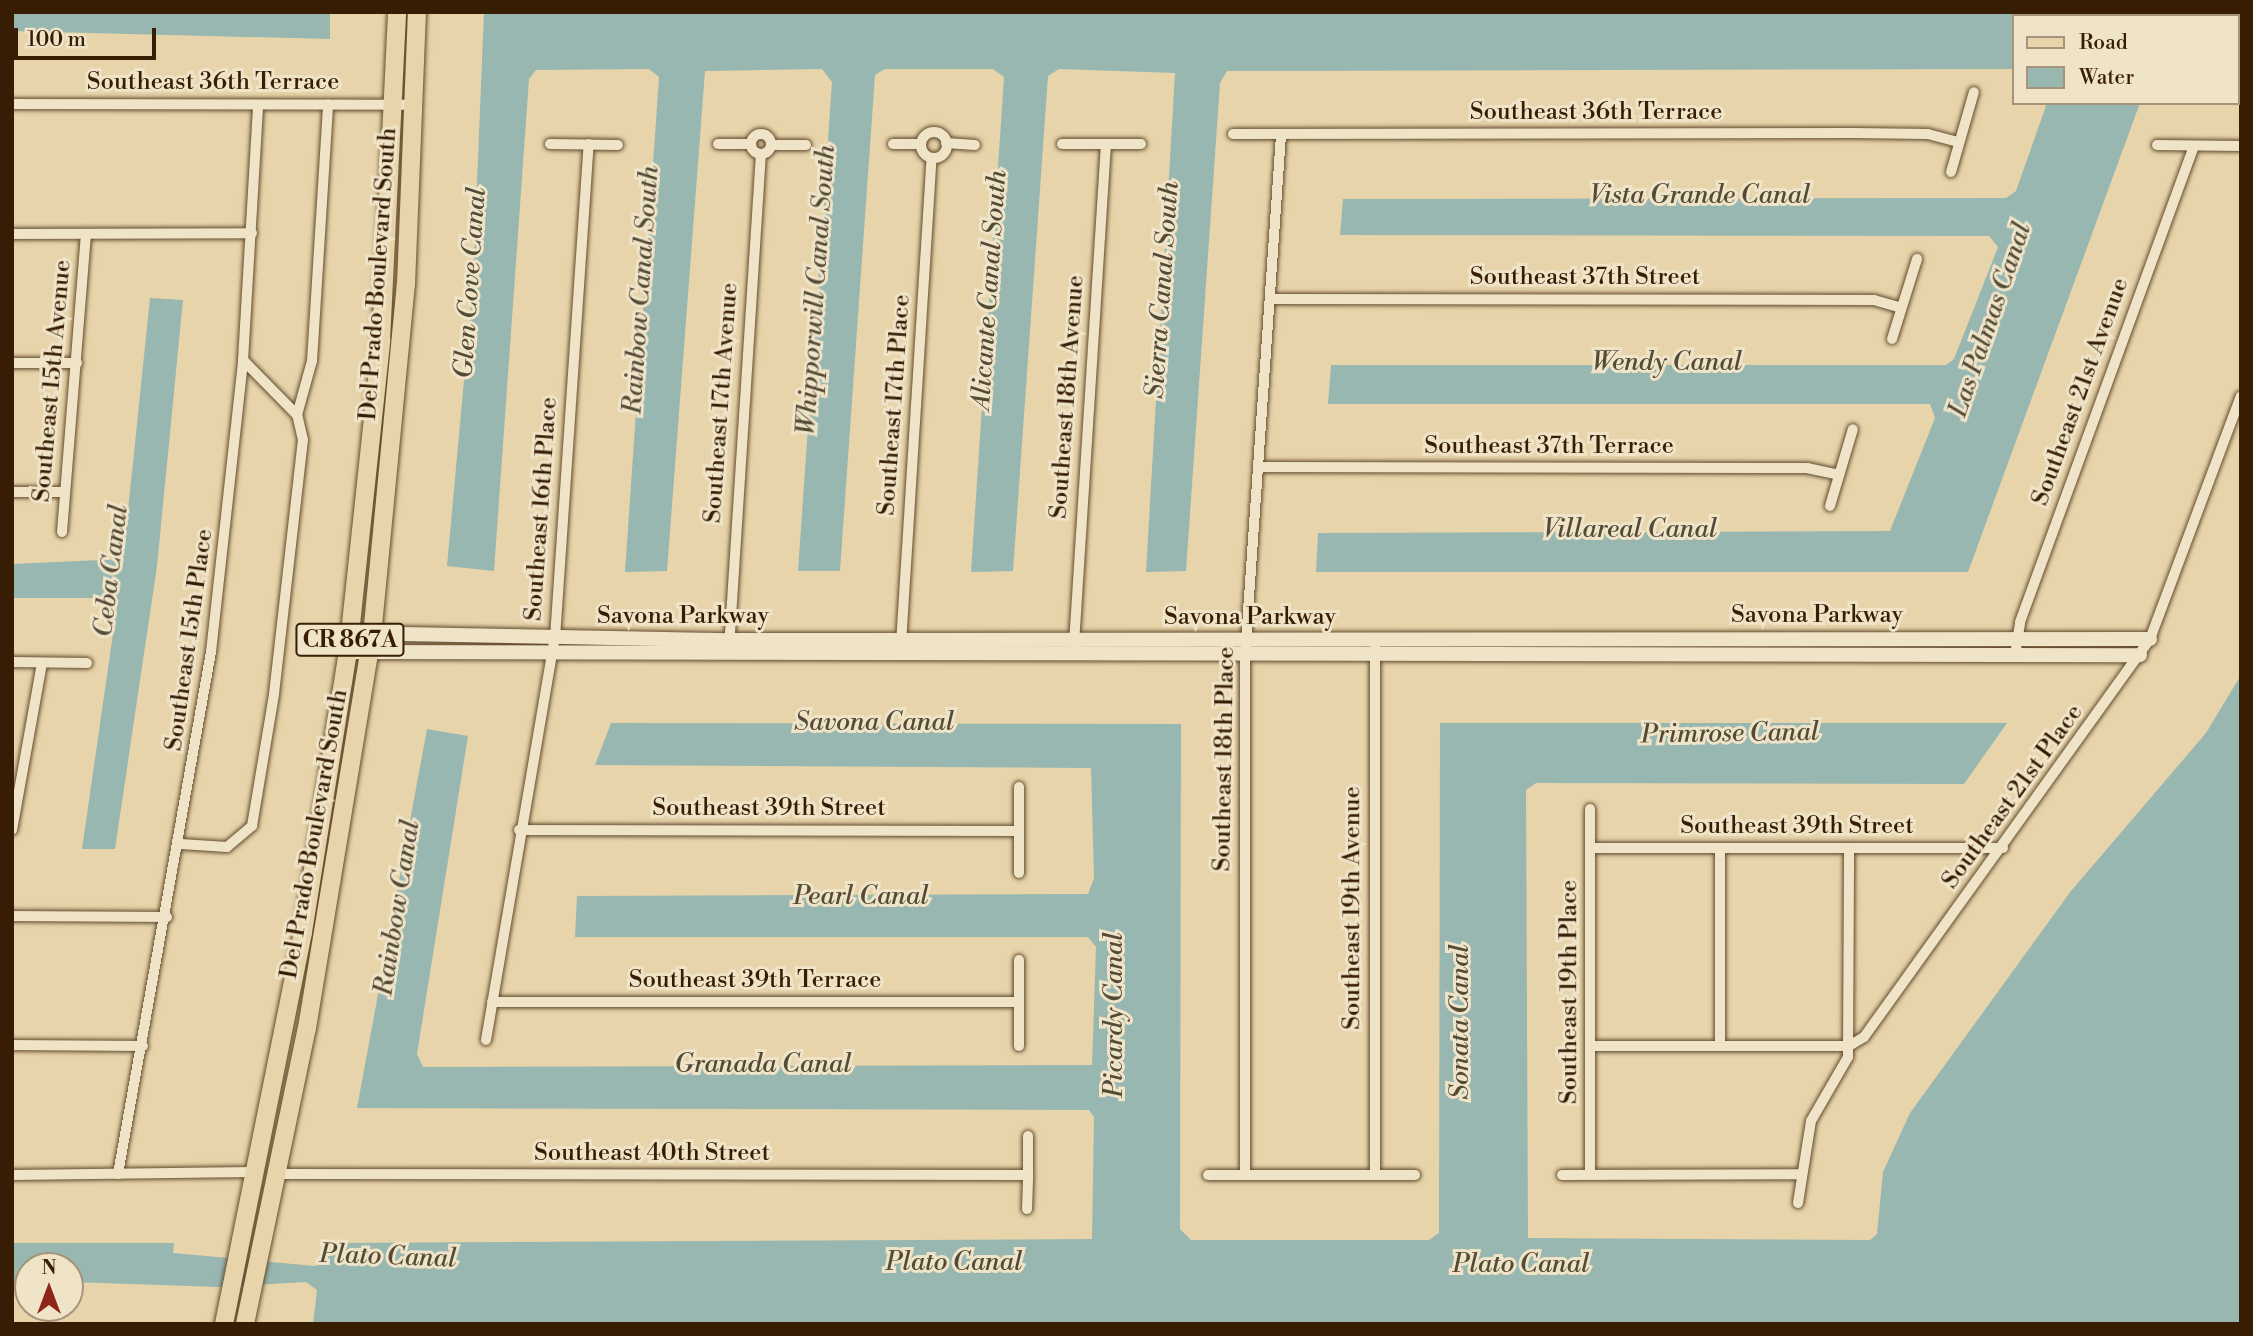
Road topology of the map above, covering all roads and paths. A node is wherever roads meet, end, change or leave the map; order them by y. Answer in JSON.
{"nodes":[{"id":1,"x":397,"y":12,"type":"edge"},
{"id":2,"x":417,"y":12,"type":"edge"},
{"id":3,"x":1974,"y":92,"type":"dead end"},
{"id":4,"x":12,"y":104,"type":"edge"},
{"id":5,"x":328,"y":104,"type":"junction"},
{"id":6,"x":394,"y":104,"type":"junction"},
{"id":7,"x":258,"y":105,"type":"junction"},
{"id":8,"x":414,"y":105,"type":"junction"},
{"id":9,"x":1233,"y":134,"type":"dead end"},
{"id":10,"x":1281,"y":135,"type":"junction"},
{"id":11,"x":1958,"y":142,"type":"junction"},
{"id":12,"x":550,"y":144,"type":"dead end"},
{"id":13,"x":589,"y":144,"type":"junction"},
{"id":14,"x":718,"y":144,"type":"dead end"},
{"id":15,"x":751,"y":144,"type":"junction"},
{"id":16,"x":893,"y":144,"type":"dead end"},
{"id":17,"x":921,"y":144,"type":"junction"},
{"id":18,"x":946,"y":144,"type":"junction"},
{"id":19,"x":1062,"y":144,"type":"dead end"},
{"id":20,"x":1106,"y":144,"type":"junction"},
{"id":21,"x":1141,"y":144,"type":"dead end"},
{"id":22,"x":618,"y":145,"type":"dead end"},
{"id":23,"x":771,"y":145,"type":"junction"},
{"id":24,"x":806,"y":145,"type":"dead end"},
{"id":25,"x":975,"y":145,"type":"dead end"},
{"id":26,"x":2157,"y":145,"type":"dead end"},
{"id":27,"x":2194,"y":146,"type":"junction"},
{"id":28,"x":2241,"y":146,"type":"edge"},
{"id":29,"x":761,"y":155,"type":"junction"},
{"id":30,"x":932,"y":158,"type":"junction"},
{"id":31,"x":1951,"y":172,"type":"dead end"},
{"id":32,"x":252,"y":233,"type":"junction"},
{"id":33,"x":12,"y":234,"type":"edge"},
{"id":34,"x":86,"y":234,"type":"junction"},
{"id":35,"x":1917,"y":259,"type":"dead end"},
{"id":36,"x":1270,"y":299,"type":"junction"},
{"id":37,"x":1898,"y":307,"type":"junction"},
{"id":38,"x":1892,"y":339,"type":"dead end"},
{"id":39,"x":243,"y":360,"type":"junction"},
{"id":40,"x":12,"y":363,"type":"edge"},
{"id":41,"x":77,"y":363,"type":"junction"},
{"id":42,"x":2241,"y":396,"type":"edge"},
{"id":43,"x":297,"y":415,"type":"junction"},
{"id":44,"x":1853,"y":429,"type":"dead end"},
{"id":45,"x":1258,"y":467,"type":"junction"},
{"id":46,"x":1839,"y":475,"type":"junction"},
{"id":47,"x":12,"y":492,"type":"edge"},
{"id":48,"x":65,"y":492,"type":"junction"},
{"id":49,"x":1830,"y":506,"type":"dead end"},
{"id":50,"x":62,"y":532,"type":"dead end"},
{"id":51,"x":351,"y":633,"type":"junction"},
{"id":52,"x":372,"y":636,"type":"junction"},
{"id":53,"x":555,"y":638,"type":"junction"},
{"id":54,"x":2016,"y":638,"type":"junction"},
{"id":55,"x":2150,"y":639,"type":"junction"},
{"id":56,"x":1666,"y":640,"type":"junction"},
{"id":57,"x":729,"y":647,"type":"junction"},
{"id":58,"x":901,"y":647,"type":"junction"},
{"id":59,"x":1073,"y":647,"type":"junction"},
{"id":60,"x":1246,"y":647,"type":"junction"},
{"id":61,"x":1375,"y":648,"type":"junction"},
{"id":62,"x":348,"y":652,"type":"junction"},
{"id":63,"x":369,"y":654,"type":"junction"},
{"id":64,"x":548,"y":654,"type":"junction"},
{"id":65,"x":2015,"y":654,"type":"junction"},
{"id":66,"x":1664,"y":655,"type":"junction"},
{"id":67,"x":2140,"y":655,"type":"junction"},
{"id":68,"x":12,"y":662,"type":"edge"},
{"id":69,"x":43,"y":663,"type":"junction"},
{"id":70,"x":87,"y":663,"type":"dead end"},
{"id":71,"x":1018,"y":787,"type":"dead end"},
{"id":72,"x":1590,"y":809,"type":"dead end"},
{"id":73,"x":12,"y":830,"type":"edge"},
{"id":74,"x":519,"y":830,"type":"junction"},
{"id":75,"x":1019,"y":831,"type":"junction"},
{"id":76,"x":181,"y":844,"type":"junction"},
{"id":77,"x":1590,"y":848,"type":"junction"},
{"id":78,"x":1720,"y":848,"type":"junction"},
{"id":79,"x":1849,"y":848,"type":"junction"},
{"id":80,"x":2003,"y":848,"type":"junction"},
{"id":81,"x":1019,"y":873,"type":"dead end"},
{"id":82,"x":12,"y":916,"type":"edge"},
{"id":83,"x":167,"y":917,"type":"junction"},
{"id":84,"x":1019,"y":960,"type":"dead end"},
{"id":85,"x":492,"y":1002,"type":"junction"},
{"id":86,"x":1019,"y":1002,"type":"junction"},
{"id":87,"x":486,"y":1040,"type":"dead end"},
{"id":88,"x":12,"y":1045,"type":"edge"},
{"id":89,"x":142,"y":1046,"type":"junction"},
{"id":90,"x":1019,"y":1046,"type":"dead end"},
{"id":91,"x":1591,"y":1046,"type":"junction"},
{"id":92,"x":1720,"y":1046,"type":"junction"},
{"id":93,"x":1849,"y":1046,"type":"junction"},
{"id":94,"x":1028,"y":1136,"type":"dead end"},
{"id":95,"x":260,"y":1145,"type":"junction"},
{"id":96,"x":253,"y":1172,"type":"junction"},
{"id":97,"x":118,"y":1174,"type":"junction"},
{"id":98,"x":276,"y":1174,"type":"junction"},
{"id":99,"x":1590,"y":1174,"type":"junction"},
{"id":100,"x":1798,"y":1174,"type":"junction"},
{"id":101,"x":12,"y":1175,"type":"edge"},
{"id":102,"x":1028,"y":1175,"type":"junction"},
{"id":103,"x":1208,"y":1175,"type":"dead end"},
{"id":104,"x":1245,"y":1175,"type":"junction"},
{"id":105,"x":1375,"y":1175,"type":"junction"},
{"id":106,"x":1415,"y":1175,"type":"dead end"},
{"id":107,"x":1562,"y":1175,"type":"dead end"},
{"id":108,"x":1798,"y":1203,"type":"dead end"},
{"id":109,"x":269,"y":1205,"type":"junction"},
{"id":110,"x":1027,"y":1209,"type":"dead end"},
{"id":111,"x":224,"y":1324,"type":"edge"},
{"id":112,"x":245,"y":1324,"type":"edge"}],
"edges":[{"from":1,"to":6,"type":"main road","name":"Del Prado Boulevard South","number":"CR 867A"},
{"from":2,"to":8,"type":"main road","name":"Del Prado Boulevard South","number":"CR 867A"},
{"from":3,"to":11,"type":"street"},
{"from":4,"to":7,"type":"street","name":"Southeast 36th Terrace"},
{"from":5,"to":6,"type":"street","name":"Southeast 36th Terrace"},
{"from":5,"to":7,"type":"street","name":"Southeast 36th Terrace"},
{"from":5,"to":43,"type":"street"},
{"from":6,"to":8,"type":"street","name":"Southeast 36th Terrace"},
{"from":6,"to":51,"type":"main road","name":"Del Prado Boulevard South","number":"CR 867A"},
{"from":7,"to":32,"type":"street","name":"Southeast 15th Place"},
{"from":8,"to":52,"type":"main road","name":"Del Prado Boulevard South","number":"CR 867A"},
{"from":9,"to":10,"type":"street","name":"Southeast 36th Terrace"},
{"from":10,"to":11,"type":"street","name":"Southeast 36th Terrace"},
{"from":10,"to":36,"type":"street","name":"Southeast 18th Place"},
{"from":11,"to":31,"type":"street"},
{"from":12,"to":13,"type":"street"},
{"from":13,"to":22,"type":"street"},
{"from":13,"to":53,"type":"street","name":"Southeast 16th Place"},
{"from":14,"to":15,"type":"street"},
{"from":15,"to":23,"type":"street"},
{"from":15,"to":29,"type":"street"},
{"from":16,"to":17,"type":"street"},
{"from":17,"to":18,"type":"street"},
{"from":17,"to":30,"type":"street"},
{"from":18,"to":25,"type":"street"},
{"from":18,"to":30,"type":"street"},
{"from":19,"to":20,"type":"street"},
{"from":20,"to":21,"type":"street"},
{"from":20,"to":59,"type":"street","name":"Southeast 18th Avenue"},
{"from":23,"to":24,"type":"street"},
{"from":23,"to":29,"type":"street"},
{"from":26,"to":27,"type":"street"},
{"from":27,"to":28,"type":"street"},
{"from":27,"to":54,"type":"street","name":"Southeast 21st Avenue"},
{"from":29,"to":57,"type":"street","name":"Southeast 17th Avenue"},
{"from":30,"to":58,"type":"street","name":"Southeast 17th Place"},
{"from":32,"to":34,"type":"street"},
{"from":32,"to":39,"type":"street","name":"Southeast 15th Place"},
{"from":33,"to":34,"type":"street"},
{"from":34,"to":41,"type":"street","name":"Southeast 15th Avenue"},
{"from":35,"to":37,"type":"street"},
{"from":36,"to":37,"type":"street","name":"Southeast 37th Street"},
{"from":36,"to":45,"type":"street","name":"Southeast 18th Place"},
{"from":37,"to":38,"type":"street"},
{"from":39,"to":43,"type":"street"},
{"from":39,"to":76,"type":"street","name":"Southeast 15th Place"},
{"from":40,"to":41,"type":"street"},
{"from":41,"to":48,"type":"street","name":"Southeast 15th Avenue"},
{"from":42,"to":55,"type":"street","name":"Southeast 21st Place"},
{"from":43,"to":76,"type":"street"},
{"from":44,"to":46,"type":"street"},
{"from":45,"to":46,"type":"street","name":"Southeast 37th Terrace"},
{"from":45,"to":60,"type":"street","name":"Southeast 18th Place"},
{"from":46,"to":49,"type":"street"},
{"from":47,"to":48,"type":"street"},
{"from":48,"to":50,"type":"street","name":"Southeast 15th Avenue"},
{"from":51,"to":52,"type":"street","name":"Savona Parkway"},
{"from":51,"to":62,"type":"main road","name":"Del Prado Boulevard South","number":"CR 867A"},
{"from":52,"to":53,"type":"street","name":"Savona Parkway"},
{"from":52,"to":63,"type":"main road","name":"Del Prado Boulevard South","number":"CR 867A"},
{"from":53,"to":57,"type":"street","name":"Savona Parkway"},
{"from":53,"to":64,"type":"street","name":"Southeast 16th Place"},
{"from":54,"to":55,"type":"street","name":"Savona Parkway"},
{"from":54,"to":56,"type":"street","name":"Savona Parkway"},
{"from":54,"to":65,"type":"street","name":"Southeast 21st Avenue"},
{"from":55,"to":67,"type":"street","name":"Southeast 21st Place"},
{"from":56,"to":61,"type":"street","name":"Savona Parkway"},
{"from":56,"to":66,"type":"street"},
{"from":57,"to":58,"type":"street","name":"Savona Parkway"},
{"from":57,"to":64,"type":"street","name":"Savona Parkway"},
{"from":58,"to":59,"type":"street","name":"Savona Parkway"},
{"from":59,"to":60,"type":"street","name":"Savona Parkway"},
{"from":60,"to":61,"type":"street","name":"Savona Parkway"},
{"from":60,"to":104,"type":"street","name":"Southeast 18th Place"},
{"from":61,"to":66,"type":"street","name":"Savona Parkway"},
{"from":61,"to":105,"type":"street","name":"Southeast 19th Avenue"},
{"from":62,"to":63,"type":"street","name":"Savona Parkway"},
{"from":62,"to":95,"type":"main road","name":"Del Prado Boulevard South","number":"CR 867A"},
{"from":63,"to":64,"type":"street","name":"Savona Parkway"},
{"from":63,"to":98,"type":"main road","name":"Del Prado Boulevard South","number":"CR 867A"},
{"from":64,"to":74,"type":"street","name":"Southeast 16th Place"},
{"from":65,"to":66,"type":"street","name":"Savona Parkway"},
{"from":65,"to":67,"type":"street","name":"Savona Parkway"},
{"from":67,"to":80,"type":"street","name":"Southeast 21st Place"},
{"from":68,"to":69,"type":"street"},
{"from":69,"to":70,"type":"street"},
{"from":69,"to":73,"type":"street"},
{"from":71,"to":75,"type":"street"},
{"from":72,"to":77,"type":"street","name":"Southeast 19th Place"},
{"from":74,"to":75,"type":"street","name":"Southeast 39th Street"},
{"from":74,"to":85,"type":"street","name":"Southeast 16th Place"},
{"from":75,"to":81,"type":"street"},
{"from":76,"to":83,"type":"street","name":"Southeast 15th Place"},
{"from":77,"to":78,"type":"street","name":"Southeast 39th Street"},
{"from":77,"to":91,"type":"street","name":"Southeast 19th Place"},
{"from":78,"to":79,"type":"street","name":"Southeast 39th Street"},
{"from":78,"to":92,"type":"street"},
{"from":79,"to":80,"type":"street","name":"Southeast 39th Street"},
{"from":79,"to":93,"type":"street"},
{"from":80,"to":93,"type":"street","name":"Southeast 21st Place"},
{"from":82,"to":83,"type":"street"},
{"from":83,"to":89,"type":"street","name":"Southeast 15th Place"},
{"from":84,"to":86,"type":"street"},
{"from":85,"to":86,"type":"street","name":"Southeast 39th Terrace"},
{"from":85,"to":87,"type":"street","name":"Southeast 16th Place"},
{"from":86,"to":90,"type":"street"},
{"from":88,"to":89,"type":"street"},
{"from":89,"to":97,"type":"street","name":"Southeast 15th Place"},
{"from":91,"to":92,"type":"street"},
{"from":91,"to":99,"type":"street","name":"Southeast 19th Place"},
{"from":92,"to":93,"type":"street"},
{"from":93,"to":100,"type":"street","name":"Southeast 21st Place"},
{"from":94,"to":102,"type":"street"},
{"from":95,"to":96,"type":"main road","name":"Del Prado Boulevard South","number":"CR 867A"},
{"from":95,"to":98,"type":"main road"},
{"from":96,"to":97,"type":"street"},
{"from":96,"to":109,"type":"main road"},
{"from":96,"to":111,"type":"main road","name":"Del Prado Boulevard South","number":"CR 867A"},
{"from":97,"to":101,"type":"street"},
{"from":98,"to":102,"type":"street","name":"Southeast 40th Street"},
{"from":98,"to":109,"type":"main road","name":"Del Prado Boulevard South","number":"CR 867A"},
{"from":99,"to":100,"type":"street"},
{"from":99,"to":107,"type":"street"},
{"from":100,"to":108,"type":"street","name":"Southeast 21st Place"},
{"from":102,"to":110,"type":"street"},
{"from":103,"to":104,"type":"street"},
{"from":104,"to":105,"type":"street"},
{"from":105,"to":106,"type":"street"},
{"from":109,"to":112,"type":"main road","name":"Del Prado Boulevard South","number":"CR 867A"}]}
